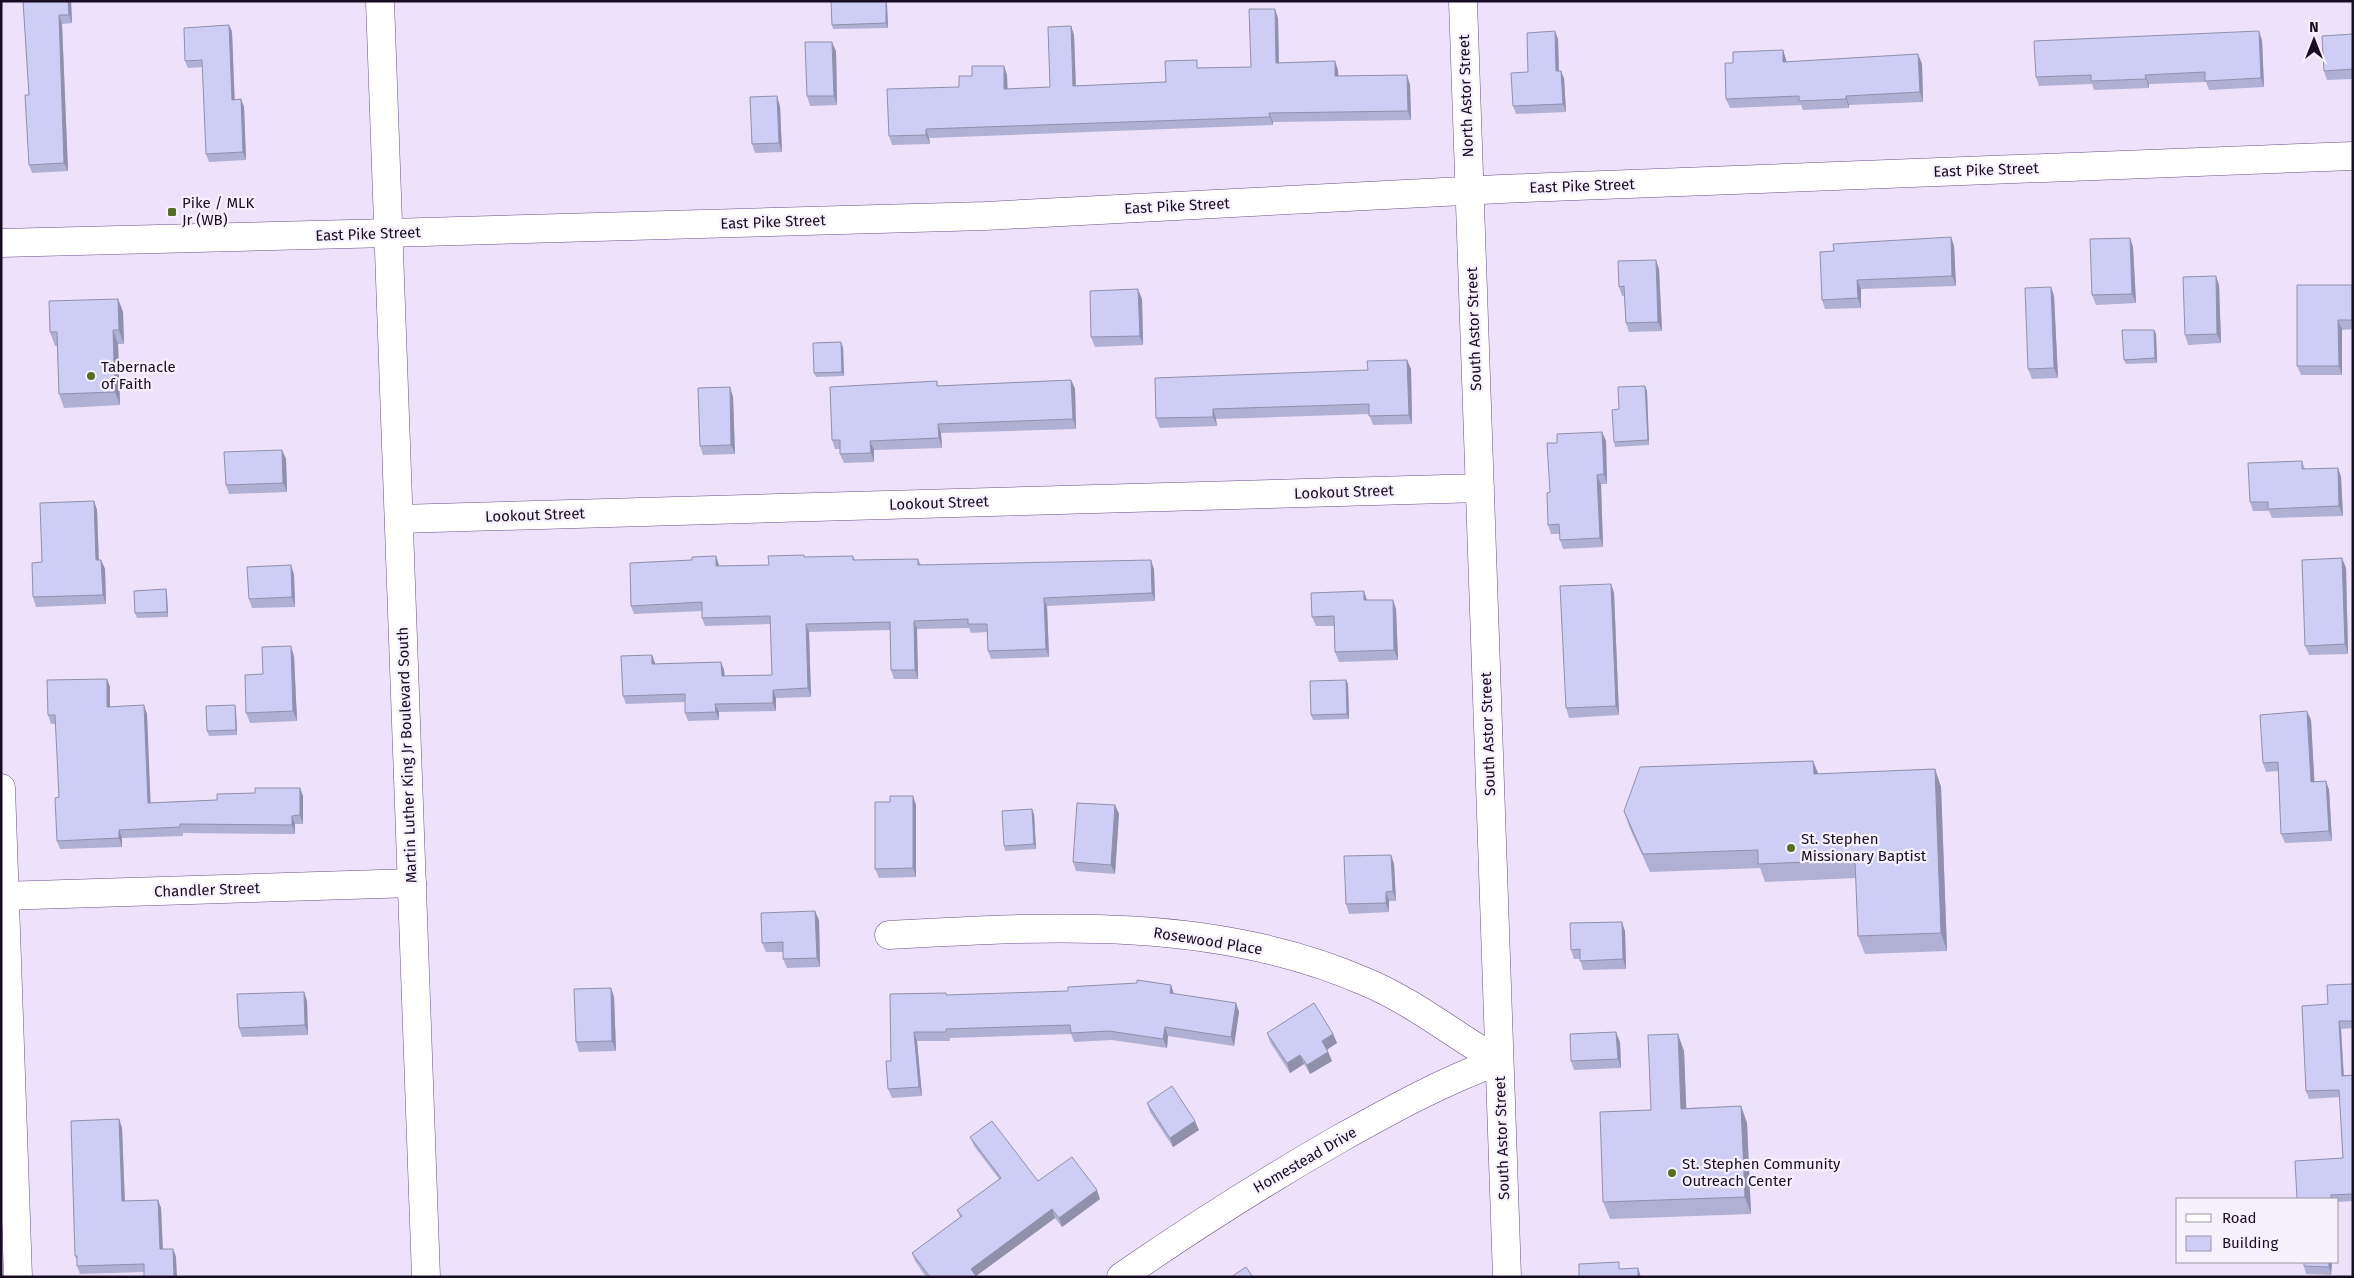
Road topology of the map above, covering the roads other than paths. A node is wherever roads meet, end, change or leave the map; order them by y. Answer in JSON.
{"nodes":[{"id":1,"x":380,"y":1,"type":"edge"},
{"id":2,"x":1462,"y":1,"type":"edge"},
{"id":3,"x":2353,"y":156,"type":"edge"},
{"id":4,"x":1469,"y":190,"type":"junction"},
{"id":5,"x":389,"y":233,"type":"junction"},
{"id":6,"x":1,"y":244,"type":"edge"},
{"id":7,"x":1480,"y":488,"type":"junction"},
{"id":8,"x":399,"y":519,"type":"junction"},
{"id":9,"x":1,"y":788,"type":"edge"},
{"id":10,"x":412,"y":883,"type":"junction"},
{"id":11,"x":3,"y":896,"type":"edge"},
{"id":12,"x":889,"y":935,"type":"dead end"},
{"id":13,"x":1499,"y":1061,"type":"junction"},
{"id":14,"x":18,"y":1277,"type":"edge"},
{"id":15,"x":426,"y":1277,"type":"edge"},
{"id":16,"x":1121,"y":1277,"type":"edge"},
{"id":17,"x":1507,"y":1277,"type":"edge"}],
"edges":[{"from":1,"to":5,"type":"street","name":"Martin Luther King Jr Boulevard South"},
{"from":2,"to":4,"type":"street","name":"North Astor Street"},
{"from":3,"to":4,"type":"street","name":"East Pike Street"},
{"from":4,"to":5,"type":"street","name":"East Pike Street"},
{"from":4,"to":7,"type":"street","name":"South Astor Street"},
{"from":5,"to":6,"type":"street","name":"East Pike Street"},
{"from":5,"to":8,"type":"street","name":"Martin Luther King Jr Boulevard South"},
{"from":7,"to":8,"type":"street","name":"Lookout Street"},
{"from":7,"to":13,"type":"street","name":"South Astor Street"},
{"from":8,"to":10,"type":"street","name":"Martin Luther King Jr Boulevard South"},
{"from":9,"to":11,"type":"street"},
{"from":10,"to":11,"type":"street","name":"Chandler Street"},
{"from":10,"to":15,"type":"street","name":"Martin Luther King Jr Boulevard South"},
{"from":11,"to":14,"type":"street"},
{"from":12,"to":13,"type":"street","name":"Rosewood Place"},
{"from":13,"to":16,"type":"street","name":"Homestead Drive"},
{"from":13,"to":17,"type":"street","name":"South Astor Street"}]}
